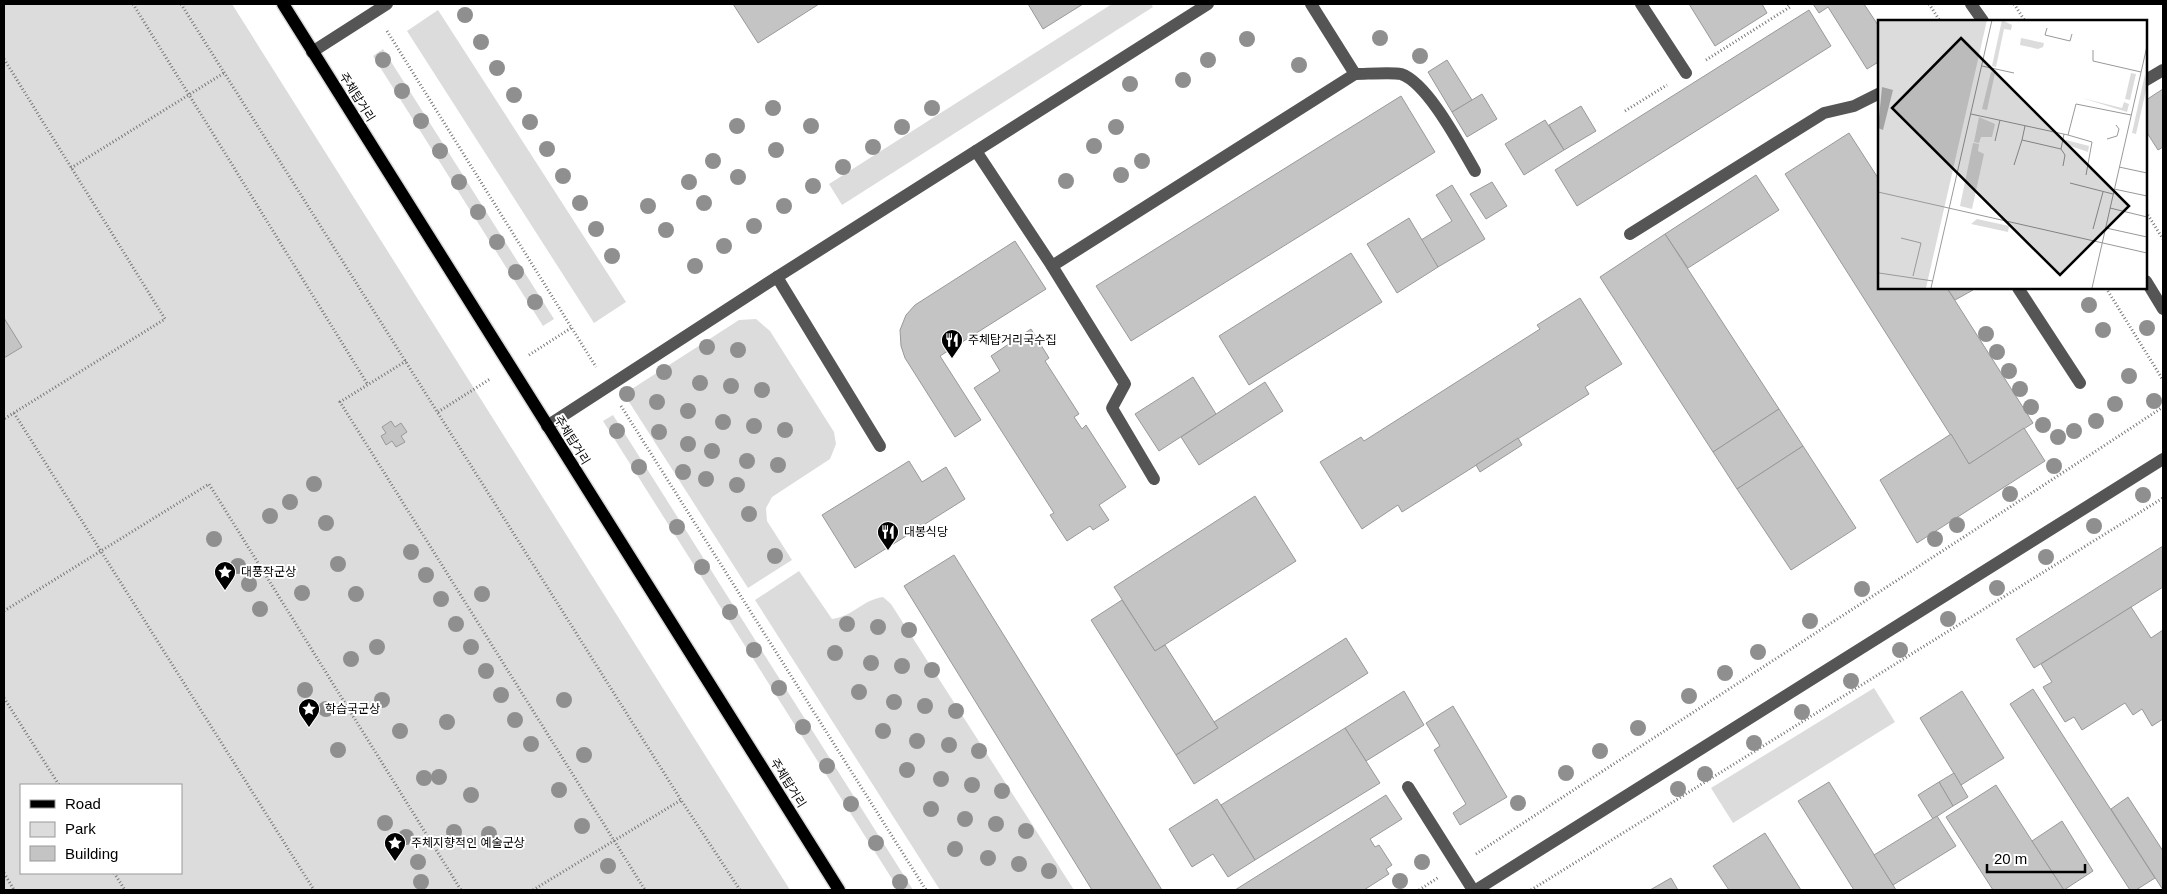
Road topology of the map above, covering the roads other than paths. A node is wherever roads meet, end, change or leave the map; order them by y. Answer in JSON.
{"nodes":[{"id":1,"x":282,"y":4,"type":"edge"},
{"id":2,"x":387,"y":4,"type":"edge"},
{"id":3,"x":1208,"y":4,"type":"edge"},
{"id":4,"x":1311,"y":4,"type":"edge"},
{"id":5,"x":1641,"y":4,"type":"edge"},
{"id":6,"x":1971,"y":4,"type":"edge"},
{"id":7,"x":1982,"y":20,"type":"edge"},
{"id":8,"x":312,"y":52,"type":"junction"},
{"id":9,"x":2163,"y":70,"type":"edge"},
{"id":10,"x":1686,"y":73,"type":"road end"},
{"id":11,"x":1355,"y":74,"type":"junction"},
{"id":12,"x":2147,"y":79,"type":"edge"},
{"id":13,"x":1878,"y":94,"type":"edge"},
{"id":14,"x":976,"y":151,"type":"junction"},
{"id":15,"x":1475,"y":171,"type":"dead end"},
{"id":16,"x":1630,"y":234,"type":"dead end"},
{"id":17,"x":1052,"y":266,"type":"junction"},
{"id":18,"x":777,"y":277,"type":"junction"},
{"id":19,"x":2147,"y":282,"type":"edge"},
{"id":20,"x":2019,"y":289,"type":"edge"},
{"id":21,"x":2159,"y":292,"type":"edge"},
{"id":22,"x":2163,"y":309,"type":"edge"},
{"id":23,"x":2080,"y":383,"type":"dead end"},
{"id":24,"x":547,"y":426,"type":"junction"},
{"id":25,"x":880,"y":446,"type":"dead end"},
{"id":26,"x":2163,"y":459,"type":"edge"},
{"id":27,"x":1154,"y":479,"type":"dead end"},
{"id":28,"x":1408,"y":787,"type":"dead end"},
{"id":29,"x":839,"y":890,"type":"edge"},
{"id":30,"x":1475,"y":890,"type":"edge"}],
"edges":[{"from":1,"to":8,"type":"main road","name":"주체탑거리"},
{"from":2,"to":8,"type":"street"},
{"from":3,"to":14,"type":"street"},
{"from":4,"to":11,"type":"street"},
{"from":5,"to":10,"type":"street"},
{"from":6,"to":7,"type":"street"},
{"from":8,"to":24,"type":"main road","name":"주체탑거리"},
{"from":9,"to":12,"type":"street"},
{"from":11,"to":15,"type":"street"},
{"from":11,"to":17,"type":"street"},
{"from":13,"to":16,"type":"street"},
{"from":14,"to":17,"type":"street"},
{"from":14,"to":18,"type":"street"},
{"from":17,"to":27,"type":"street"},
{"from":18,"to":24,"type":"street"},
{"from":18,"to":25,"type":"street"},
{"from":19,"to":21,"type":"street"},
{"from":20,"to":23,"type":"street"},
{"from":21,"to":22,"type":"street"},
{"from":24,"to":29,"type":"main road","name":"주체탑거리"},
{"from":26,"to":30,"type":"street"},
{"from":28,"to":30,"type":"street"}]}
